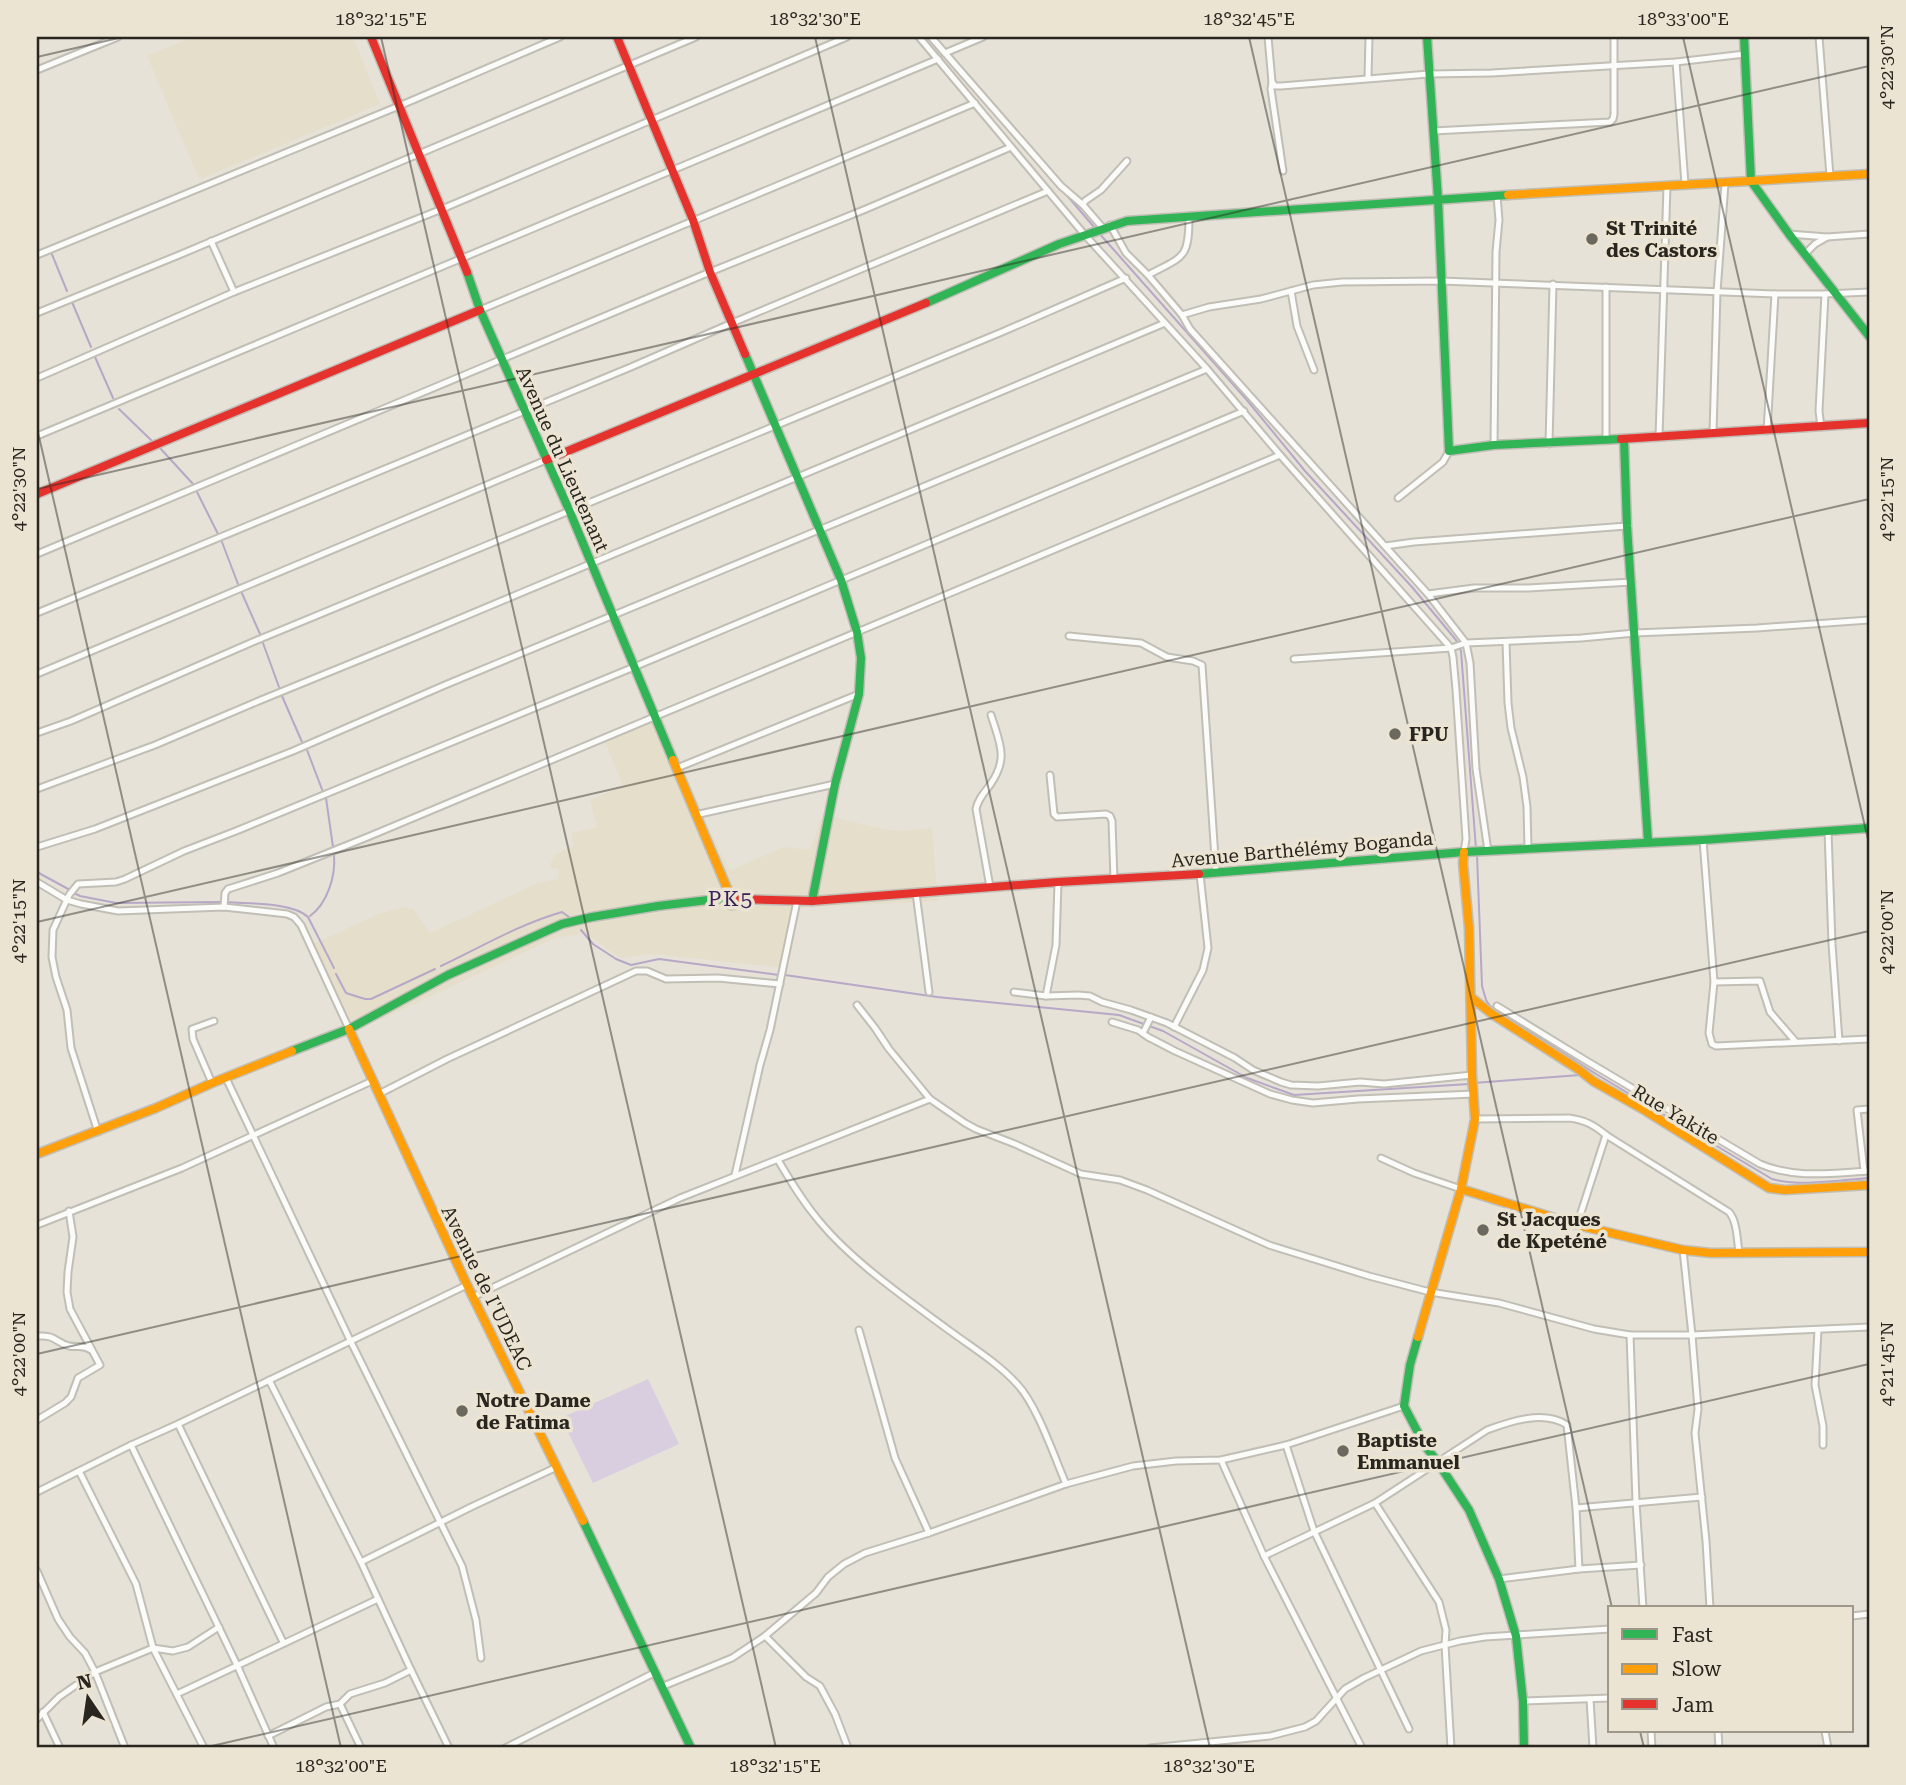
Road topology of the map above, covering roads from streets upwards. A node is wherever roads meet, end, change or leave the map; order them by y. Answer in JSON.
{"nodes":[{"id":1,"x":118,"y":37,"type":"edge"},
{"id":2,"x":371,"y":37,"type":"edge"},
{"id":3,"x":560,"y":37,"type":"edge"},
{"id":4,"x":617,"y":37,"type":"edge"},
{"id":5,"x":696,"y":37,"type":"edge"},
{"id":6,"x":847,"y":37,"type":"edge"},
{"id":7,"x":919,"y":37,"type":"edge"},
{"id":8,"x":931,"y":37,"type":"edge"},
{"id":9,"x":983,"y":37,"type":"edge"},
{"id":10,"x":1268,"y":37,"type":"edge"},
{"id":11,"x":1369,"y":37,"type":"edge"},
{"id":12,"x":1427,"y":37,"type":"edge"},
{"id":13,"x":1614,"y":37,"type":"edge"},
{"id":14,"x":1744,"y":37,"type":"edge"},
{"id":15,"x":1819,"y":37,"type":"edge"},
{"id":16,"x":945,"y":53,"type":"junction"},
{"id":17,"x":1745,"y":54,"type":"junction"},
{"id":18,"x":938,"y":59,"type":"junction"},
{"id":19,"x":1676,"y":62,"type":"junction"},
{"id":20,"x":628,"y":65,"type":"junction"},
{"id":21,"x":1615,"y":65,"type":"junction"},
{"id":22,"x":37,"y":70,"type":"edge"},
{"id":23,"x":1429,"y":74,"type":"junction"},
{"id":24,"x":1368,"y":78,"type":"junction"},
{"id":25,"x":1272,"y":82,"type":"junction"},
{"id":26,"x":975,"y":103,"type":"junction"},
{"id":27,"x":399,"y":106,"type":"junction"},
{"id":28,"x":651,"y":120,"type":"junction"},
{"id":29,"x":1433,"y":131,"type":"junction"},
{"id":30,"x":1011,"y":147,"type":"junction"},
{"id":31,"x":420,"y":154,"type":"junction"},
{"id":32,"x":1127,"y":160,"type":"dead end"},
{"id":33,"x":671,"y":170,"type":"junction"},
{"id":34,"x":1283,"y":171,"type":"dead end"},
{"id":35,"x":1869,"y":174,"type":"edge"},
{"id":36,"x":1829,"y":176,"type":"junction"},
{"id":37,"x":1751,"y":181,"type":"junction"},
{"id":38,"x":1725,"y":183,"type":"junction"},
{"id":39,"x":1685,"y":184,"type":"junction"},
{"id":40,"x":1667,"y":186,"type":"junction"},
{"id":41,"x":1048,"y":191,"type":"junction"},
{"id":42,"x":1497,"y":195,"type":"junction"},
{"id":43,"x":1438,"y":199,"type":"junction"},
{"id":44,"x":1083,"y":205,"type":"junction"},
{"id":45,"x":442,"y":209,"type":"junction"},
{"id":46,"x":1189,"y":216,"type":"junction"},
{"id":47,"x":693,"y":220,"type":"junction"},
{"id":48,"x":1106,"y":226,"type":"junction"},
{"id":49,"x":1085,"y":233,"type":"junction"},
{"id":50,"x":1789,"y":234,"type":"junction"},
{"id":51,"x":1869,"y":234,"type":"edge"},
{"id":52,"x":1828,"y":237,"type":"junction"},
{"id":53,"x":211,"y":241,"type":"junction"},
{"id":54,"x":1805,"y":254,"type":"junction"},
{"id":55,"x":37,"y":255,"type":"edge"},
{"id":56,"x":462,"y":257,"type":"junction"},
{"id":57,"x":710,"y":272,"type":"junction"},
{"id":58,"x":1148,"y":275,"type":"junction"},
{"id":59,"x":1126,"y":278,"type":"junction"},
{"id":60,"x":1441,"y":281,"type":"junction"},
{"id":61,"x":1495,"y":284,"type":"junction"},
{"id":62,"x":1553,"y":284,"type":"junction"},
{"id":63,"x":1606,"y":287,"type":"junction"},
{"id":64,"x":1663,"y":290,"type":"junction"},
{"id":65,"x":1291,"y":291,"type":"junction"},
{"id":66,"x":234,"y":292,"type":"junction"},
{"id":67,"x":1717,"y":292,"type":"junction"},
{"id":68,"x":1869,"y":292,"type":"edge"},
{"id":69,"x":1775,"y":294,"type":"junction"},
{"id":70,"x":1825,"y":294,"type":"junction"},
{"id":71,"x":1835,"y":294,"type":"junction"},
{"id":72,"x":480,"y":310,"type":"junction"},
{"id":73,"x":37,"y":313,"type":"edge"},
{"id":74,"x":1182,"y":316,"type":"junction"},
{"id":75,"x":732,"y":323,"type":"junction"},
{"id":76,"x":1165,"y":323,"type":"junction"},
{"id":77,"x":1869,"y":336,"type":"edge"},
{"id":78,"x":503,"y":360,"type":"junction"},
{"id":79,"x":1208,"y":369,"type":"junction"},
{"id":80,"x":1314,"y":370,"type":"dead end"},
{"id":81,"x":754,"y":373,"type":"junction"},
{"id":82,"x":37,"y":378,"type":"edge"},
{"id":83,"x":525,"y":410,"type":"junction"},
{"id":84,"x":1244,"y":411,"type":"junction"},
{"id":85,"x":1869,"y":423,"type":"edge"},
{"id":86,"x":775,"y":425,"type":"junction"},
{"id":87,"x":1821,"y":427,"type":"junction"},
{"id":88,"x":1767,"y":431,"type":"junction"},
{"id":89,"x":1713,"y":433,"type":"junction"},
{"id":90,"x":37,"y":436,"type":"edge"},
{"id":91,"x":1659,"y":437,"type":"junction"},
{"id":92,"x":1624,"y":439,"type":"junction"},
{"id":93,"x":1606,"y":440,"type":"junction"},
{"id":94,"x":1549,"y":444,"type":"junction"},
{"id":95,"x":1494,"y":445,"type":"junction"},
{"id":96,"x":1449,"y":451,"type":"junction"},
{"id":97,"x":1280,"y":455,"type":"junction"},
{"id":98,"x":547,"y":460,"type":"junction"},
{"id":99,"x":798,"y":477,"type":"junction"},
{"id":100,"x":37,"y":494,"type":"edge"},
{"id":101,"x":1398,"y":498,"type":"dead end"},
{"id":102,"x":570,"y":512,"type":"junction"},
{"id":103,"x":1627,"y":526,"type":"junction"},
{"id":104,"x":819,"y":530,"type":"junction"},
{"id":105,"x":1385,"y":546,"type":"junction"},
{"id":106,"x":37,"y":554,"type":"edge"},
{"id":107,"x":591,"y":562,"type":"junction"},
{"id":108,"x":841,"y":580,"type":"junction"},
{"id":109,"x":1632,"y":582,"type":"junction"},
{"id":110,"x":1428,"y":594,"type":"junction"},
{"id":111,"x":37,"y":613,"type":"edge"},
{"id":112,"x":613,"y":616,"type":"junction"},
{"id":113,"x":1869,"y":620,"type":"edge"},
{"id":114,"x":857,"y":632,"type":"junction"},
{"id":115,"x":1635,"y":633,"type":"junction"},
{"id":116,"x":1069,"y":636,"type":"dead end"},
{"id":117,"x":1506,"y":642,"type":"junction"},
{"id":118,"x":1465,"y":643,"type":"junction"},
{"id":119,"x":1451,"y":648,"type":"junction"},
{"id":120,"x":1294,"y":659,"type":"dead end"},
{"id":121,"x":634,"y":667,"type":"junction"},
{"id":122,"x":37,"y":674,"type":"edge"},
{"id":123,"x":859,"y":694,"type":"junction"},
{"id":124,"x":991,"y":715,"type":"dead end"},
{"id":125,"x":655,"y":717,"type":"junction"},
{"id":126,"x":37,"y":733,"type":"edge"},
{"id":127,"x":677,"y":768,"type":"junction"},
{"id":128,"x":1050,"y":775,"type":"dead end"},
{"id":129,"x":835,"y":784,"type":"junction"},
{"id":130,"x":37,"y":789,"type":"edge"},
{"id":131,"x":695,"y":814,"type":"junction"},
{"id":132,"x":1869,"y":828,"type":"edge"},
{"id":133,"x":1828,"y":830,"type":"junction"},
{"id":134,"x":1703,"y":840,"type":"junction"},
{"id":135,"x":1648,"y":842,"type":"junction"},
{"id":136,"x":37,"y":847,"type":"edge"},
{"id":137,"x":1528,"y":849,"type":"junction"},
{"id":138,"x":1485,"y":851,"type":"junction"},
{"id":139,"x":1467,"y":852,"type":"junction"},
{"id":140,"x":1216,"y":873,"type":"junction"},
{"id":141,"x":1200,"y":874,"type":"junction"},
{"id":142,"x":1114,"y":879,"type":"junction"},
{"id":143,"x":37,"y":882,"type":"edge"},
{"id":144,"x":1058,"y":882,"type":"junction"},
{"id":145,"x":990,"y":887,"type":"junction"},
{"id":146,"x":916,"y":893,"type":"junction"},
{"id":147,"x":70,"y":895,"type":"junction"},
{"id":148,"x":727,"y":895,"type":"junction"},
{"id":149,"x":797,"y":901,"type":"junction"},
{"id":150,"x":812,"y":901,"type":"junction"},
{"id":151,"x":224,"y":903,"type":"junction"},
{"id":152,"x":1714,"y":982,"type":"junction"},
{"id":153,"x":780,"y":983,"type":"junction"},
{"id":154,"x":929,"y":992,"type":"dead end"},
{"id":155,"x":1014,"y":992,"type":"dead end"},
{"id":156,"x":1046,"y":996,"type":"junction"},
{"id":157,"x":1472,"y":998,"type":"junction"},
{"id":158,"x":857,"y":1005,"type":"dead end"},
{"id":159,"x":1497,"y":1006,"type":"dead end"},
{"id":160,"x":1151,"y":1017,"type":"junction"},
{"id":161,"x":214,"y":1021,"type":"dead end"},
{"id":162,"x":1112,"y":1022,"type":"dead end"},
{"id":163,"x":1174,"y":1027,"type":"junction"},
{"id":164,"x":349,"y":1029,"type":"junction"},
{"id":165,"x":1143,"y":1033,"type":"junction"},
{"id":166,"x":1869,"y":1039,"type":"edge"},
{"id":167,"x":1795,"y":1041,"type":"junction"},
{"id":168,"x":1839,"y":1041,"type":"junction"},
{"id":169,"x":1472,"y":1077,"type":"junction"},
{"id":170,"x":226,"y":1078,"type":"junction"},
{"id":171,"x":372,"y":1081,"type":"junction"},
{"id":172,"x":212,"y":1083,"type":"junction"},
{"id":173,"x":1474,"y":1092,"type":"junction"},
{"id":174,"x":379,"y":1094,"type":"junction"},
{"id":175,"x":930,"y":1099,"type":"junction"},
{"id":176,"x":1869,"y":1109,"type":"edge"},
{"id":177,"x":1475,"y":1119,"type":"junction"},
{"id":178,"x":98,"y":1132,"type":"junction"},
{"id":179,"x":1606,"y":1135,"type":"junction"},
{"id":180,"x":253,"y":1137,"type":"junction"},
{"id":181,"x":37,"y":1154,"type":"edge"},
{"id":182,"x":1381,"y":1158,"type":"dead end"},
{"id":183,"x":778,"y":1160,"type":"junction"},
{"id":184,"x":1866,"y":1171,"type":"edge"},
{"id":185,"x":735,"y":1175,"type":"junction"},
{"id":186,"x":1869,"y":1185,"type":"edge"},
{"id":187,"x":1461,"y":1189,"type":"junction"},
{"id":188,"x":69,"y":1211,"type":"junction"},
{"id":189,"x":37,"y":1225,"type":"edge"},
{"id":190,"x":1577,"y":1225,"type":"junction"},
{"id":191,"x":1683,"y":1250,"type":"junction"},
{"id":192,"x":1739,"y":1252,"type":"junction"},
{"id":193,"x":1869,"y":1252,"type":"edge"},
{"id":194,"x":467,"y":1285,"type":"junction"},
{"id":195,"x":1430,"y":1292,"type":"junction"},
{"id":196,"x":473,"y":1297,"type":"junction"},
{"id":197,"x":1869,"y":1327,"type":"edge"},
{"id":198,"x":1818,"y":1330,"type":"junction"},
{"id":199,"x":859,"y":1331,"type":"dead end"},
{"id":200,"x":1630,"y":1335,"type":"junction"},
{"id":201,"x":1692,"y":1335,"type":"junction"},
{"id":202,"x":37,"y":1336,"type":"edge"},
{"id":203,"x":350,"y":1340,"type":"junction"},
{"id":204,"x":91,"y":1350,"type":"junction"},
{"id":205,"x":269,"y":1380,"type":"junction"},
{"id":206,"x":1404,"y":1406,"type":"junction"},
{"id":207,"x":37,"y":1420,"type":"edge"},
{"id":208,"x":178,"y":1423,"type":"junction"},
{"id":209,"x":131,"y":1445,"type":"junction"},
{"id":210,"x":1286,"y":1445,"type":"junction"},
{"id":211,"x":1823,"y":1445,"type":"dead end"},
{"id":212,"x":1221,"y":1460,"type":"junction"},
{"id":213,"x":1437,"y":1461,"type":"junction"},
{"id":214,"x":557,"y":1467,"type":"junction"},
{"id":215,"x":79,"y":1471,"type":"junction"},
{"id":216,"x":1066,"y":1484,"type":"junction"},
{"id":217,"x":37,"y":1492,"type":"edge"},
{"id":218,"x":1702,"y":1497,"type":"junction"},
{"id":219,"x":1636,"y":1502,"type":"junction"},
{"id":220,"x":1375,"y":1503,"type":"junction"},
{"id":221,"x":1576,"y":1508,"type":"junction"},
{"id":222,"x":440,"y":1522,"type":"junction"},
{"id":223,"x":1314,"y":1531,"type":"junction"},
{"id":224,"x":929,"y":1533,"type":"junction"},
{"id":225,"x":1264,"y":1556,"type":"junction"},
{"id":226,"x":361,"y":1562,"type":"junction"},
{"id":227,"x":1641,"y":1565,"type":"junction"},
{"id":228,"x":1579,"y":1569,"type":"junction"},
{"id":229,"x":37,"y":1571,"type":"edge"},
{"id":230,"x":1499,"y":1579,"type":"junction"},
{"id":231,"x":379,"y":1599,"type":"junction"},
{"id":232,"x":1643,"y":1606,"type":"edge"},
{"id":233,"x":1710,"y":1606,"type":"edge"},
{"id":234,"x":219,"y":1626,"type":"junction"},
{"id":235,"x":1608,"y":1629,"type":"edge"},
{"id":236,"x":765,"y":1636,"type":"junction"},
{"id":237,"x":1516,"y":1636,"type":"junction"},
{"id":238,"x":283,"y":1642,"type":"junction"},
{"id":239,"x":1445,"y":1645,"type":"junction"},
{"id":240,"x":153,"y":1648,"type":"junction"},
{"id":241,"x":481,"y":1658,"type":"dead end"},
{"id":242,"x":237,"y":1665,"type":"junction"},
{"id":243,"x":411,"y":1670,"type":"junction"},
{"id":244,"x":1381,"y":1670,"type":"junction"},
{"id":245,"x":95,"y":1672,"type":"junction"},
{"id":246,"x":654,"y":1673,"type":"junction"},
{"id":247,"x":661,"y":1687,"type":"junction"},
{"id":248,"x":177,"y":1694,"type":"junction"},
{"id":249,"x":1336,"y":1698,"type":"junction"},
{"id":250,"x":1608,"y":1698,"type":"edge"},
{"id":251,"x":1590,"y":1699,"type":"junction"},
{"id":252,"x":1523,"y":1701,"type":"junction"},
{"id":253,"x":340,"y":1704,"type":"junction"},
{"id":254,"x":43,"y":1712,"type":"junction"},
{"id":255,"x":37,"y":1718,"type":"edge"},
{"id":256,"x":1409,"y":1729,"type":"dead end"},
{"id":257,"x":268,"y":1736,"type":"junction"},
{"id":258,"x":60,"y":1748,"type":"edge"},
{"id":259,"x":125,"y":1748,"type":"edge"},
{"id":260,"x":204,"y":1748,"type":"edge"},
{"id":261,"x":274,"y":1748,"type":"edge"},
{"id":262,"x":361,"y":1748,"type":"edge"},
{"id":263,"x":449,"y":1748,"type":"edge"},
{"id":264,"x":505,"y":1748,"type":"edge"},
{"id":265,"x":691,"y":1748,"type":"edge"},
{"id":266,"x":848,"y":1748,"type":"edge"},
{"id":267,"x":1150,"y":1748,"type":"edge"},
{"id":268,"x":1362,"y":1748,"type":"edge"},
{"id":269,"x":1451,"y":1748,"type":"edge"},
{"id":270,"x":1524,"y":1748,"type":"edge"},
{"id":271,"x":1594,"y":1748,"type":"edge"}],
"edges":[{"from":1,"to":22,"type":"street"},
{"from":2,"to":27,"type":"street","name":"Avenue du Lieutenant"},
{"from":3,"to":27,"type":"street"},
{"from":4,"to":20,"type":"street"},
{"from":5,"to":20,"type":"street"},
{"from":6,"to":28,"type":"street"},
{"from":7,"to":18,"type":"street"},
{"from":8,"to":16,"type":"street"},
{"from":9,"to":16,"type":"street"},
{"from":10,"to":25,"type":"street"},
{"from":11,"to":24,"type":"street"},
{"from":12,"to":23,"type":"street"},
{"from":13,"to":21,"type":"street"},
{"from":14,"to":17,"type":"street"},
{"from":15,"to":36,"type":"street"},
{"from":16,"to":44,"type":"street"},
{"from":17,"to":19,"type":"street"},
{"from":17,"to":37,"type":"street"},
{"from":18,"to":26,"type":"street"},
{"from":18,"to":33,"type":"street"},
{"from":19,"to":21,"type":"street"},
{"from":19,"to":39,"type":"street"},
{"from":20,"to":28,"type":"street"},
{"from":20,"to":31,"type":"street"},
{"from":21,"to":23,"type":"street"},
{"from":21,"to":29,"type":"street"},
{"from":23,"to":24,"type":"street"},
{"from":23,"to":29,"type":"street"},
{"from":24,"to":25,"type":"street"},
{"from":25,"to":34,"type":"street"},
{"from":26,"to":30,"type":"street"},
{"from":26,"to":47,"type":"street"},
{"from":27,"to":31,"type":"street","name":"Avenue du Lieutenant"},
{"from":27,"to":55,"type":"street"},
{"from":28,"to":33,"type":"street"},
{"from":28,"to":45,"type":"street"},
{"from":29,"to":43,"type":"street"},
{"from":30,"to":41,"type":"street"},
{"from":30,"to":57,"type":"street"},
{"from":31,"to":45,"type":"street","name":"Avenue du Lieutenant"},
{"from":31,"to":53,"type":"street"},
{"from":32,"to":44,"type":"street"},
{"from":33,"to":47,"type":"street"},
{"from":33,"to":56,"type":"street"},
{"from":35,"to":36,"type":"street"},
{"from":36,"to":37,"type":"street"},
{"from":37,"to":38,"type":"street"},
{"from":37,"to":50,"type":"street"},
{"from":38,"to":39,"type":"street"},
{"from":38,"to":67,"type":"street"},
{"from":39,"to":40,"type":"street"},
{"from":40,"to":42,"type":"street"},
{"from":40,"to":64,"type":"street"},
{"from":41,"to":49,"type":"street"},
{"from":41,"to":75,"type":"street"},
{"from":42,"to":43,"type":"street"},
{"from":42,"to":61,"type":"street"},
{"from":43,"to":46,"type":"street"},
{"from":43,"to":60,"type":"street"},
{"from":44,"to":48,"type":"street"},
{"from":45,"to":56,"type":"street","name":"Avenue du Lieutenant"},
{"from":45,"to":66,"type":"street"},
{"from":46,"to":48,"type":"street"},
{"from":46,"to":58,"type":"street"},
{"from":47,"to":57,"type":"street"},
{"from":47,"to":72,"type":"street"},
{"from":48,"to":49,"type":"street"},
{"from":48,"to":58,"type":"street"},
{"from":49,"to":59,"type":"street"},
{"from":49,"to":81,"type":"street"},
{"from":50,"to":52,"type":"street"},
{"from":50,"to":54,"type":"street"},
{"from":51,"to":52,"type":"street"},
{"from":52,"to":54,"type":"street"},
{"from":53,"to":66,"type":"street"},
{"from":53,"to":73,"type":"street"},
{"from":54,"to":71,"type":"street"},
{"from":56,"to":72,"type":"street","name":"Avenue du Lieutenant"},
{"from":56,"to":90,"type":"street"},
{"from":57,"to":75,"type":"street"},
{"from":57,"to":78,"type":"street"},
{"from":58,"to":74,"type":"street"},
{"from":59,"to":76,"type":"street"},
{"from":59,"to":86,"type":"street"},
{"from":60,"to":61,"type":"street"},
{"from":60,"to":65,"type":"street"},
{"from":60,"to":96,"type":"street"},
{"from":61,"to":62,"type":"street"},
{"from":61,"to":95,"type":"street"},
{"from":62,"to":63,"type":"street"},
{"from":62,"to":94,"type":"street"},
{"from":63,"to":64,"type":"street"},
{"from":63,"to":93,"type":"street"},
{"from":64,"to":67,"type":"street"},
{"from":64,"to":91,"type":"street"},
{"from":65,"to":74,"type":"street"},
{"from":65,"to":80,"type":"street"},
{"from":66,"to":82,"type":"street"},
{"from":67,"to":69,"type":"street"},
{"from":67,"to":89,"type":"street"},
{"from":68,"to":71,"type":"street"},
{"from":69,"to":70,"type":"street"},
{"from":69,"to":88,"type":"street"},
{"from":70,"to":71,"type":"street"},
{"from":70,"to":87,"type":"street"},
{"from":71,"to":77,"type":"street"},
{"from":72,"to":78,"type":"street","name":"Avenue du Lieutenant"},
{"from":72,"to":100,"type":"street"},
{"from":74,"to":105,"type":"street"},
{"from":75,"to":81,"type":"street"},
{"from":75,"to":83,"type":"street"},
{"from":76,"to":79,"type":"street"},
{"from":76,"to":99,"type":"street"},
{"from":78,"to":83,"type":"street","name":"Avenue du Lieutenant"},
{"from":78,"to":106,"type":"street"},
{"from":79,"to":84,"type":"street"},
{"from":79,"to":104,"type":"street"},
{"from":81,"to":86,"type":"street"},
{"from":81,"to":98,"type":"street"},
{"from":83,"to":98,"type":"street","name":"Avenue du Lieutenant"},
{"from":83,"to":111,"type":"street"},
{"from":84,"to":97,"type":"street"},
{"from":84,"to":108,"type":"street"},
{"from":85,"to":87,"type":"street"},
{"from":86,"to":99,"type":"street"},
{"from":86,"to":102,"type":"street"},
{"from":87,"to":88,"type":"street"},
{"from":88,"to":89,"type":"street"},
{"from":89,"to":91,"type":"street"},
{"from":91,"to":92,"type":"street"},
{"from":92,"to":93,"type":"street"},
{"from":92,"to":103,"type":"street"},
{"from":93,"to":94,"type":"street"},
{"from":94,"to":95,"type":"street"},
{"from":95,"to":96,"type":"street"},
{"from":96,"to":101,"type":"street"},
{"from":97,"to":114,"type":"street"},
{"from":97,"to":119,"type":"street"},
{"from":98,"to":102,"type":"street","name":"Avenue du Lieutenant"},
{"from":98,"to":122,"type":"street"},
{"from":99,"to":104,"type":"street"},
{"from":99,"to":107,"type":"street"},
{"from":102,"to":107,"type":"street","name":"Avenue du Lieutenant"},
{"from":102,"to":126,"type":"street"},
{"from":103,"to":105,"type":"street"},
{"from":103,"to":109,"type":"street"},
{"from":104,"to":108,"type":"street"},
{"from":104,"to":112,"type":"street"},
{"from":105,"to":110,"type":"street"},
{"from":107,"to":112,"type":"street","name":"Avenue du Lieutenant"},
{"from":107,"to":130,"type":"street"},
{"from":108,"to":114,"type":"street"},
{"from":108,"to":121,"type":"street"},
{"from":109,"to":110,"type":"street"},
{"from":109,"to":115,"type":"street"},
{"from":110,"to":118,"type":"street"},
{"from":112,"to":121,"type":"street","name":"Avenue du Lieutenant"},
{"from":112,"to":136,"type":"street"},
{"from":113,"to":115,"type":"street"},
{"from":114,"to":123,"type":"street"},
{"from":114,"to":125,"type":"street"},
{"from":115,"to":117,"type":"street"},
{"from":115,"to":135,"type":"street"},
{"from":116,"to":140,"type":"street"},
{"from":117,"to":118,"type":"street"},
{"from":117,"to":137,"type":"street"},
{"from":118,"to":119,"type":"street"},
{"from":118,"to":138,"type":"street"},
{"from":119,"to":120,"type":"street"},
{"from":119,"to":139,"type":"street"},
{"from":121,"to":125,"type":"street","name":"Avenue du Lieutenant"},
{"from":121,"to":147,"type":"street"},
{"from":123,"to":127,"type":"street"},
{"from":123,"to":129,"type":"street"},
{"from":124,"to":145,"type":"street"},
{"from":125,"to":127,"type":"street","name":"Avenue du Lieutenant"},
{"from":125,"to":151,"type":"street"},
{"from":127,"to":131,"type":"street","name":"Avenue du Lieutenant"},
{"from":128,"to":142,"type":"street"},
{"from":129,"to":131,"type":"street"},
{"from":129,"to":150,"type":"street"},
{"from":131,"to":148,"type":"street","name":"Avenue du Lieutenant"},
{"from":132,"to":133,"type":"street","name":"Avenue Barthélémy Boganda"},
{"from":133,"to":134,"type":"street","name":"Avenue Barthélémy Boganda"},
{"from":133,"to":168,"type":"street"},
{"from":134,"to":135,"type":"street","name":"Avenue Barthélémy Boganda"},
{"from":134,"to":152,"type":"street"},
{"from":135,"to":137,"type":"street","name":"Avenue Barthélémy Boganda"},
{"from":137,"to":138,"type":"street","name":"Avenue Barthélémy Boganda"},
{"from":138,"to":139,"type":"street","name":"Avenue Barthélémy Boganda"},
{"from":139,"to":140,"type":"street","name":"Avenue Barthélémy Boganda"},
{"from":139,"to":157,"type":"street"},
{"from":140,"to":141,"type":"street","name":"Avenue Barthélémy Boganda"},
{"from":141,"to":142,"type":"street","name":"Avenue Barthélémy Boganda"},
{"from":141,"to":163,"type":"street"},
{"from":142,"to":144,"type":"street","name":"Avenue Barthélémy Boganda"},
{"from":143,"to":147,"type":"street"},
{"from":144,"to":145,"type":"street","name":"Avenue Barthélémy Boganda"},
{"from":144,"to":156,"type":"street"},
{"from":145,"to":146,"type":"street","name":"Avenue Barthélémy Boganda"},
{"from":146,"to":150,"type":"street","name":"Avenue Barthélémy Boganda"},
{"from":146,"to":154,"type":"street"},
{"from":147,"to":151,"type":"street"},
{"from":147,"to":178,"type":"street"},
{"from":148,"to":149,"type":"street","name":"Avenue Barthélémy Boganda"},
{"from":148,"to":164,"type":"street"},
{"from":149,"to":150,"type":"street","name":"Avenue Barthélémy Boganda"},
{"from":149,"to":153,"type":"street"},
{"from":151,"to":164,"type":"street"},
{"from":152,"to":167,"type":"street"},
{"from":152,"to":167,"type":"street"},
{"from":153,"to":174,"type":"street"},
{"from":153,"to":185,"type":"street"},
{"from":155,"to":156,"type":"street"},
{"from":156,"to":160,"type":"street"},
{"from":157,"to":169,"type":"street"},
{"from":157,"to":186,"type":"street"},
{"from":158,"to":175,"type":"street"},
{"from":159,"to":184,"type":"street","name":"Rue Yakite"},
{"from":160,"to":163,"type":"street"},
{"from":160,"to":165,"type":"street"},
{"from":161,"to":172,"type":"street"},
{"from":162,"to":165,"type":"street"},
{"from":163,"to":169,"type":"street"},
{"from":164,"to":170,"type":"street"},
{"from":164,"to":171,"type":"street","name":"Avenue de I'UDEAC"},
{"from":165,"to":173,"type":"street"},
{"from":166,"to":168,"type":"street"},
{"from":167,"to":168,"type":"street"},
{"from":169,"to":173,"type":"street"},
{"from":170,"to":172,"type":"street"},
{"from":170,"to":180,"type":"street"},
{"from":171,"to":174,"type":"street","name":"Avenue de I'UDEAC"},
{"from":171,"to":180,"type":"street"},
{"from":172,"to":178,"type":"street"},
{"from":173,"to":177,"type":"street"},
{"from":174,"to":194,"type":"street","name":"Avenue de I'UDEAC"},
{"from":175,"to":183,"type":"street"},
{"from":175,"to":195,"type":"street"},
{"from":176,"to":184,"type":"street"},
{"from":177,"to":179,"type":"street"},
{"from":177,"to":187,"type":"street"},
{"from":178,"to":181,"type":"street"},
{"from":179,"to":190,"type":"street"},
{"from":179,"to":192,"type":"street"},
{"from":180,"to":188,"type":"street"},
{"from":180,"to":203,"type":"street"},
{"from":182,"to":187,"type":"street"},
{"from":183,"to":185,"type":"street"},
{"from":183,"to":216,"type":"street"},
{"from":185,"to":196,"type":"street"},
{"from":187,"to":190,"type":"street"},
{"from":187,"to":195,"type":"street"},
{"from":188,"to":189,"type":"street"},
{"from":188,"to":204,"type":"street"},
{"from":190,"to":191,"type":"street"},
{"from":191,"to":192,"type":"street"},
{"from":191,"to":201,"type":"street"},
{"from":192,"to":193,"type":"street"},
{"from":194,"to":196,"type":"street","name":"Avenue de I'UDEAC"},
{"from":194,"to":203,"type":"street"},
{"from":195,"to":200,"type":"street"},
{"from":195,"to":206,"type":"street"},
{"from":196,"to":214,"type":"street","name":"Avenue de I'UDEAC"},
{"from":197,"to":198,"type":"street"},
{"from":198,"to":201,"type":"street"},
{"from":198,"to":211,"type":"street"},
{"from":199,"to":224,"type":"street"},
{"from":200,"to":201,"type":"street"},
{"from":200,"to":219,"type":"street"},
{"from":201,"to":218,"type":"street"},
{"from":202,"to":204,"type":"street"},
{"from":203,"to":205,"type":"street"},
{"from":203,"to":222,"type":"street"},
{"from":204,"to":207,"type":"street"},
{"from":205,"to":208,"type":"street"},
{"from":205,"to":226,"type":"street"},
{"from":206,"to":210,"type":"street"},
{"from":206,"to":213,"type":"street"},
{"from":208,"to":209,"type":"street"},
{"from":208,"to":238,"type":"street"},
{"from":209,"to":215,"type":"street"},
{"from":209,"to":234,"type":"street"},
{"from":210,"to":212,"type":"street"},
{"from":210,"to":223,"type":"street"},
{"from":212,"to":216,"type":"street"},
{"from":212,"to":225,"type":"street"},
{"from":213,"to":220,"type":"street"},
{"from":213,"to":221,"type":"street"},
{"from":213,"to":230,"type":"street"},
{"from":214,"to":222,"type":"street"},
{"from":214,"to":246,"type":"street","name":"Avenue de I'UDEAC"},
{"from":215,"to":217,"type":"street"},
{"from":215,"to":240,"type":"street"},
{"from":216,"to":224,"type":"street"},
{"from":218,"to":219,"type":"street"},
{"from":218,"to":233,"type":"street"},
{"from":219,"to":221,"type":"street"},
{"from":219,"to":227,"type":"street"},
{"from":220,"to":223,"type":"street"},
{"from":220,"to":239,"type":"street"},
{"from":221,"to":228,"type":"street"},
{"from":222,"to":226,"type":"street"},
{"from":222,"to":241,"type":"street"},
{"from":223,"to":225,"type":"street"},
{"from":223,"to":244,"type":"street"},
{"from":224,"to":236,"type":"street"},
{"from":225,"to":249,"type":"street"},
{"from":226,"to":231,"type":"street"},
{"from":227,"to":228,"type":"street"},
{"from":227,"to":232,"type":"street"},
{"from":228,"to":230,"type":"street"},
{"from":229,"to":245,"type":"street"},
{"from":230,"to":237,"type":"street"},
{"from":231,"to":238,"type":"street"},
{"from":231,"to":243,"type":"street"},
{"from":234,"to":240,"type":"street"},
{"from":234,"to":242,"type":"street"},
{"from":235,"to":237,"type":"street"},
{"from":236,"to":247,"type":"street"},
{"from":236,"to":266,"type":"street"},
{"from":237,"to":239,"type":"street"},
{"from":237,"to":252,"type":"street"},
{"from":238,"to":242,"type":"street"},
{"from":239,"to":244,"type":"street"},
{"from":239,"to":269,"type":"street"},
{"from":240,"to":245,"type":"street"},
{"from":240,"to":248,"type":"street"},
{"from":242,"to":248,"type":"street"},
{"from":242,"to":257,"type":"street"},
{"from":243,"to":253,"type":"street"},
{"from":243,"to":263,"type":"street"},
{"from":244,"to":249,"type":"street"},
{"from":244,"to":256,"type":"street"},
{"from":245,"to":254,"type":"street"},
{"from":245,"to":259,"type":"street"},
{"from":246,"to":247,"type":"street","name":"Avenue de I'UDEAC"},
{"from":246,"to":264,"type":"street"},
{"from":247,"to":265,"type":"street","name":"Avenue de I'UDEAC"},
{"from":248,"to":260,"type":"street"},
{"from":249,"to":267,"type":"street"},
{"from":249,"to":268,"type":"street"},
{"from":250,"to":251,"type":"street"},
{"from":251,"to":252,"type":"street"},
{"from":251,"to":271,"type":"street"},
{"from":252,"to":270,"type":"street"},
{"from":253,"to":257,"type":"street"},
{"from":253,"to":262,"type":"street"},
{"from":254,"to":255,"type":"street"},
{"from":254,"to":258,"type":"street"},
{"from":257,"to":261,"type":"street"}]}
